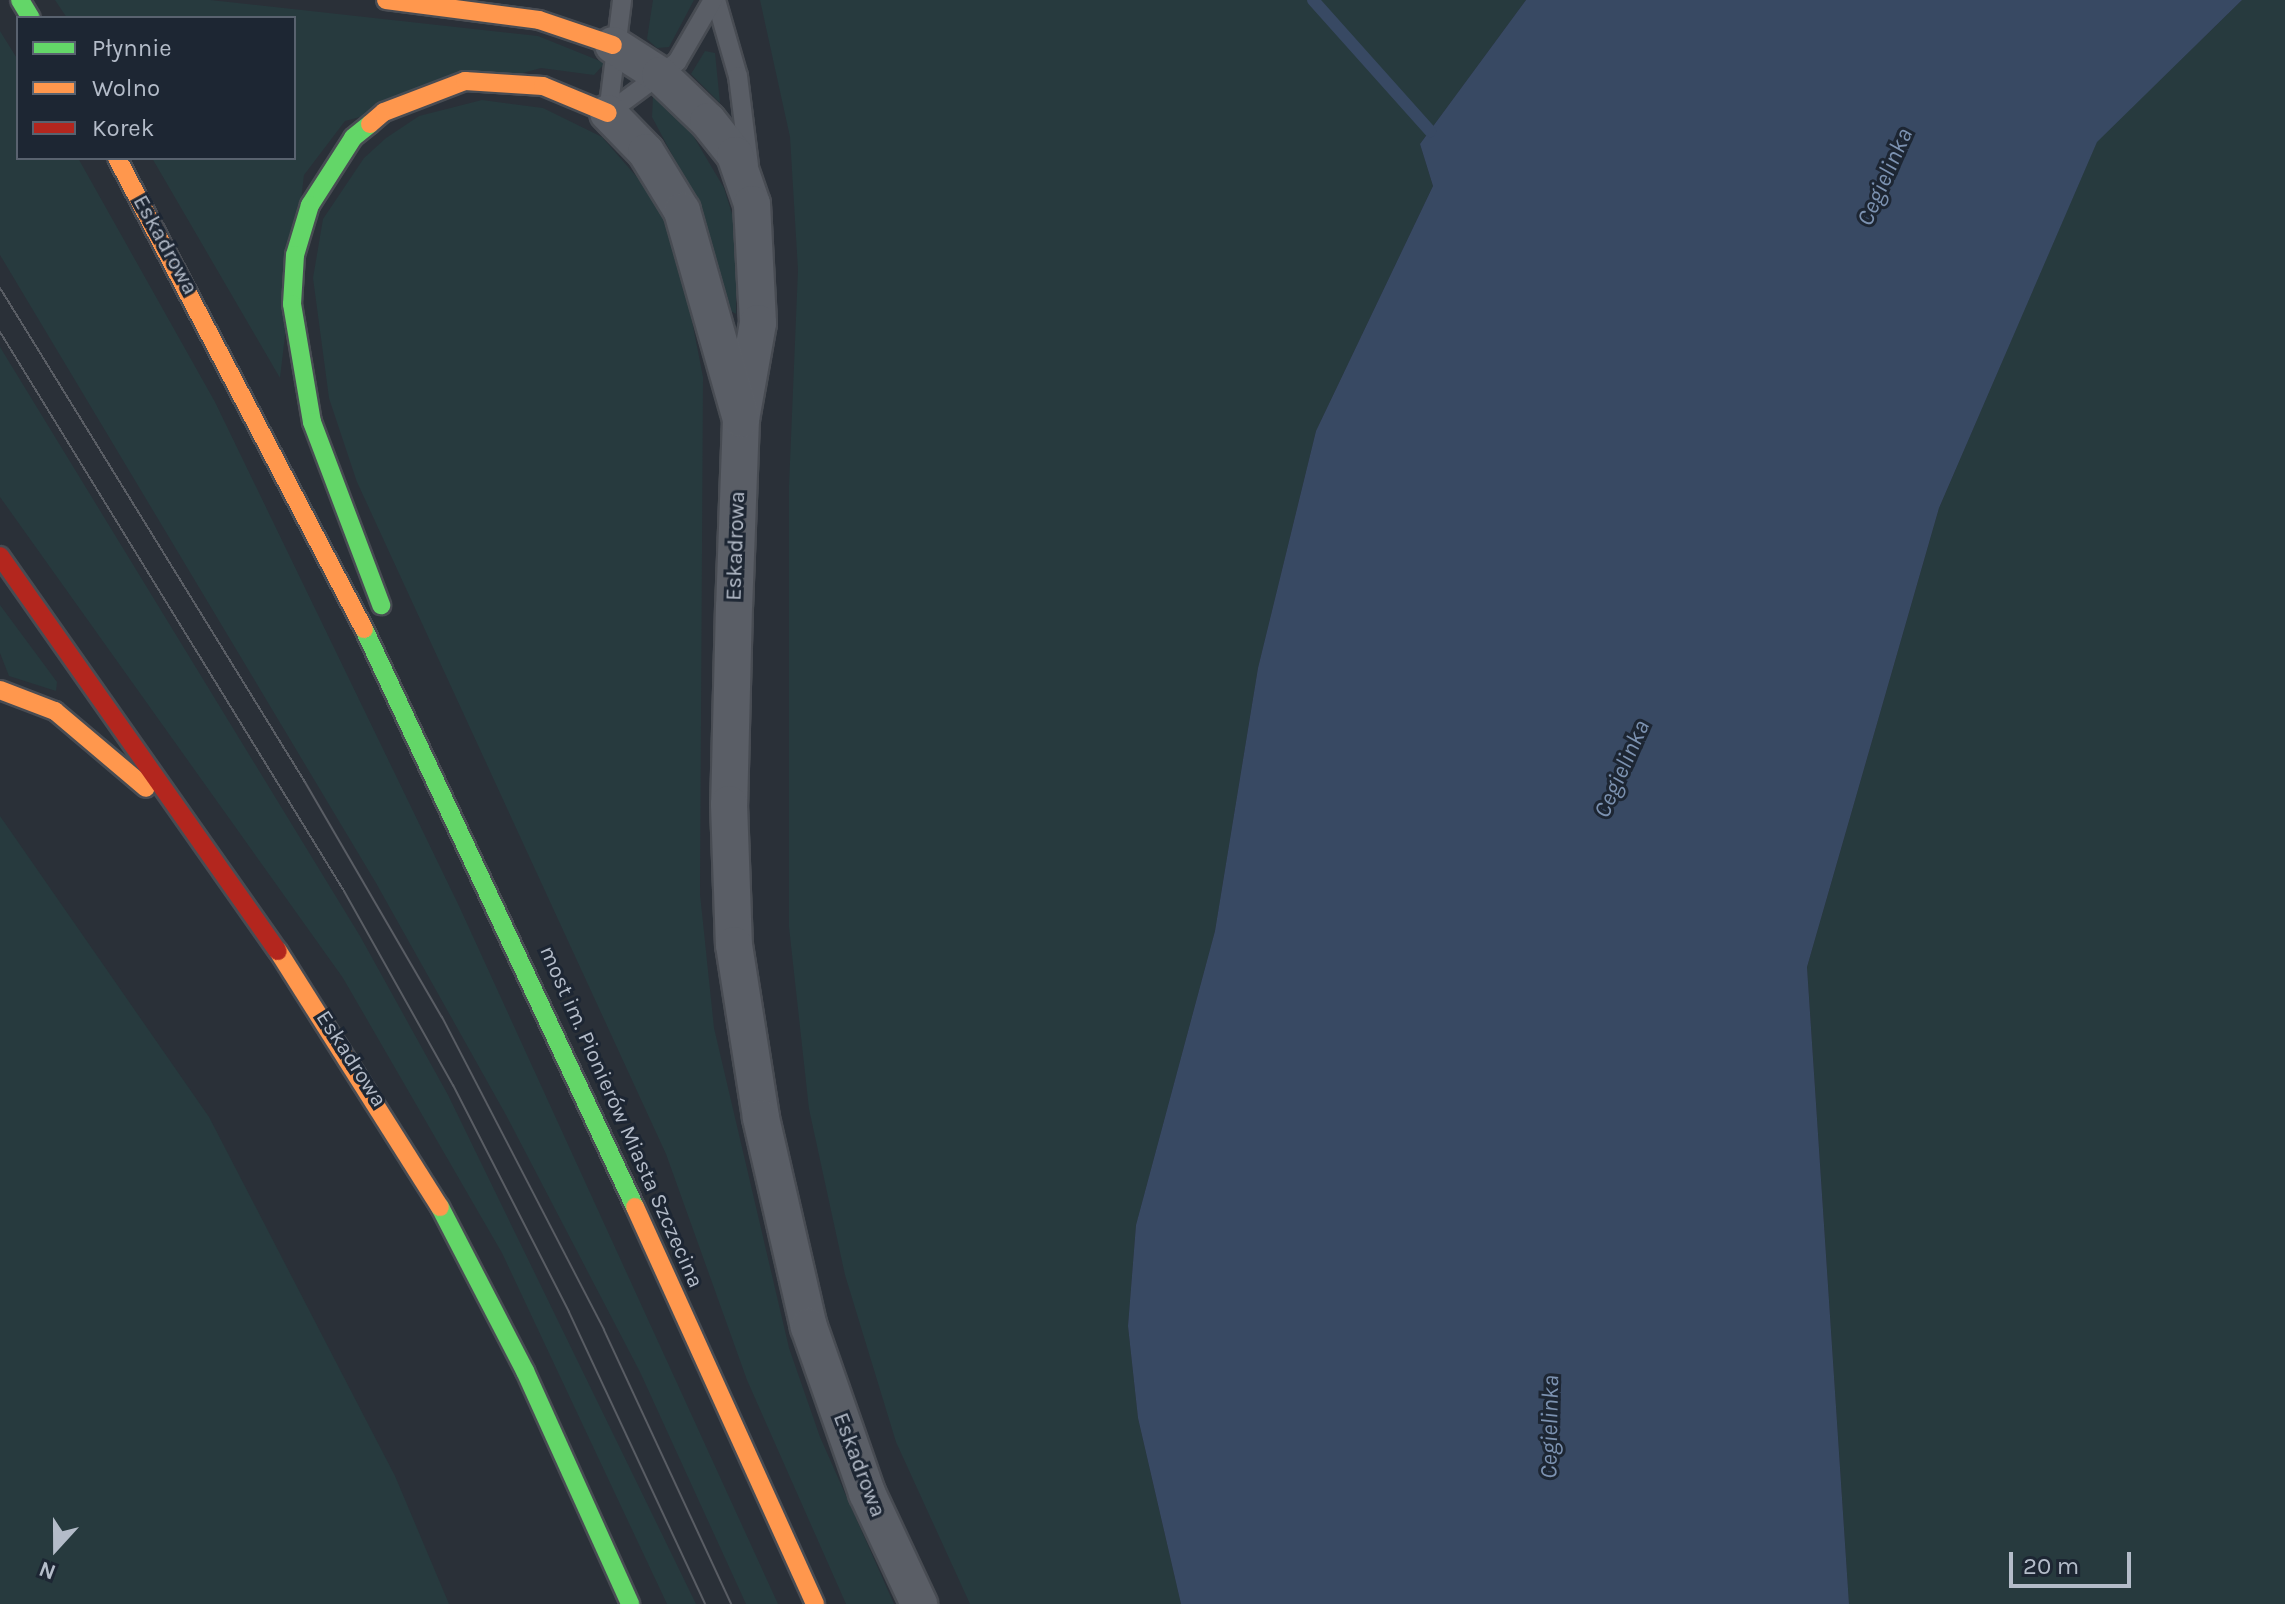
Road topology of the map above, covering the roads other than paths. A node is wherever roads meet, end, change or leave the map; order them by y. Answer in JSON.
{"nodes":[{"id":1,"x":386,"y":0,"type":"edge"},
{"id":2,"x":622,"y":0,"type":"edge"},
{"id":3,"x":715,"y":0,"type":"edge"},
{"id":4,"x":613,"y":45,"type":"junction"},
{"id":5,"x":660,"y":75,"type":"junction"},
{"id":6,"x":608,"y":113,"type":"junction"},
{"id":7,"x":118,"y":160,"type":"edge"},
{"id":8,"x":752,"y":204,"type":"junction"},
{"id":9,"x":741,"y":419,"type":"junction"},
{"id":10,"x":0,"y":556,"type":"edge"},
{"id":11,"x":391,"y":631,"type":"dead end"},
{"id":12,"x":402,"y":660,"type":"dead end"},
{"id":13,"x":0,"y":690,"type":"edge"},
{"id":14,"x":205,"y":839,"type":"junction"},
{"id":15,"x":492,"y":890,"type":"junction"},
{"id":16,"x":630,"y":1604,"type":"edge"},
{"id":17,"x":815,"y":1604,"type":"edge"},
{"id":18,"x":919,"y":1604,"type":"edge"}],
"edges":[{"from":1,"to":4,"type":"main road"},
{"from":2,"to":4,"type":"lane"},
{"from":3,"to":5,"type":"lane","name":"Eskadrowa"},
{"from":3,"to":8,"type":"lane","name":"Eskadrowa"},
{"from":4,"to":5,"type":"street","name":"Eskadrowa"},
{"from":4,"to":6,"type":"lane"},
{"from":5,"to":6,"type":"lane","name":"Eskadrowa"},
{"from":5,"to":8,"type":"street","name":"Eskadrowa"},
{"from":6,"to":9,"type":"street","name":"Eskadrowa"},
{"from":6,"to":11,"type":"main road"},
{"from":7,"to":15,"type":"main road","name":"Eskadrowa"},
{"from":8,"to":9,"type":"street","name":"Eskadrowa"},
{"from":9,"to":18,"type":"street","name":"Eskadrowa"},
{"from":10,"to":14,"type":"main road","name":"Eskadrowa"},
{"from":12,"to":15,"type":"main road"},
{"from":13,"to":14,"type":"main road"},
{"from":14,"to":16,"type":"main road","name":"Eskadrowa"},
{"from":15,"to":17,"type":"main road","name":"most im. Pionierów Miasta Szczecina"}]}
